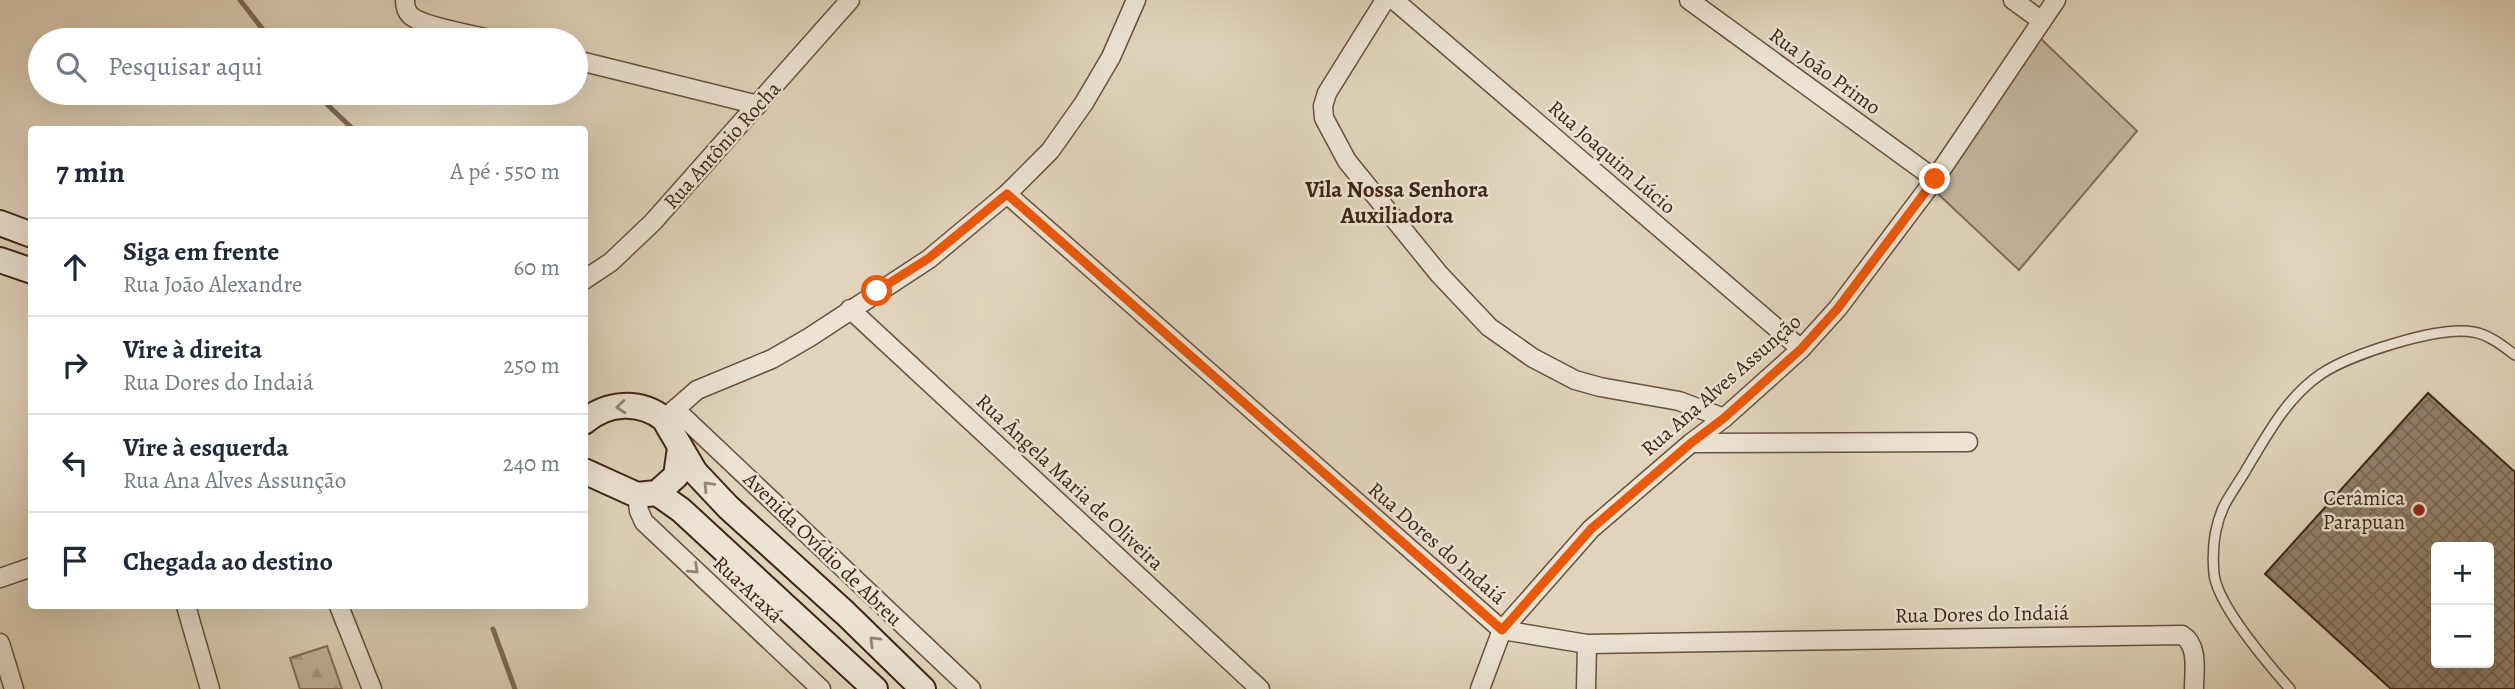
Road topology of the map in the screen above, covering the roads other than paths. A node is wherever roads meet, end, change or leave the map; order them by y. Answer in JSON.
{"nodes":[{"id":1,"x":405,"y":0,"type":"edge"},
{"id":2,"x":850,"y":0,"type":"edge"},
{"id":3,"x":1136,"y":0,"type":"edge"},
{"id":4,"x":1385,"y":0,"type":"edge"},
{"id":5,"x":1394,"y":0,"type":"edge"},
{"id":6,"x":1689,"y":0,"type":"edge"},
{"id":7,"x":2012,"y":0,"type":"edge"},
{"id":8,"x":2056,"y":0,"type":"edge"},
{"id":9,"x":2042,"y":21,"type":"junction"},
{"id":10,"x":446,"y":28,"type":"edge"},
{"id":11,"x":588,"y":63,"type":"edge"},
{"id":12,"x":758,"y":105,"type":"junction"},
{"id":13,"x":1935,"y":179,"type":"junction"},
{"id":14,"x":1007,"y":194,"type":"junction"},
{"id":15,"x":0,"y":223,"type":"edge"},
{"id":16,"x":28,"y":234,"type":"edge"},
{"id":17,"x":0,"y":260,"type":"edge"},
{"id":18,"x":28,"y":270,"type":"edge"},
{"id":19,"x":588,"y":277,"type":"edge"},
{"id":20,"x":850,"y":309,"type":"junction"},
{"id":21,"x":1801,"y":349,"type":"junction"},
{"id":22,"x":2515,"y":355,"type":"edge"},
{"id":23,"x":669,"y":414,"type":"junction"},
{"id":24,"x":588,"y":418,"type":"edge"},
{"id":25,"x":1724,"y":418,"type":"junction"},
{"id":26,"x":1968,"y":442,"type":"dead end"},
{"id":27,"x":1691,"y":443,"type":"junction"},
{"id":28,"x":680,"y":448,"type":"junction"},
{"id":29,"x":588,"y":469,"type":"edge"},
{"id":30,"x":647,"y":494,"type":"junction"},
{"id":31,"x":28,"y":568,"type":"edge"},
{"id":32,"x":0,"y":578,"type":"edge"},
{"id":33,"x":187,"y":609,"type":"edge"},
{"id":34,"x":341,"y":609,"type":"edge"},
{"id":35,"x":1502,"y":630,"type":"junction"},
{"id":36,"x":0,"y":643,"type":"edge"},
{"id":37,"x":1587,"y":644,"type":"junction"},
{"id":38,"x":14,"y":689,"type":"edge"},
{"id":39,"x":210,"y":689,"type":"edge"},
{"id":40,"x":372,"y":689,"type":"edge"},
{"id":41,"x":821,"y":689,"type":"edge"},
{"id":42,"x":875,"y":689,"type":"edge"},
{"id":43,"x":923,"y":689,"type":"edge"},
{"id":44,"x":971,"y":689,"type":"edge"},
{"id":45,"x":1260,"y":689,"type":"edge"},
{"id":46,"x":1480,"y":689,"type":"edge"},
{"id":47,"x":1586,"y":689,"type":"edge"},
{"id":48,"x":2194,"y":689,"type":"edge"},
{"id":49,"x":2290,"y":689,"type":"edge"}],
"edges":[{"from":1,"to":10,"type":"street"},
{"from":2,"to":12,"type":"street","name":"Rua Antônio Rocha"},
{"from":3,"to":14,"type":"street"},
{"from":4,"to":25,"type":"street"},
{"from":5,"to":21,"type":"street","name":"Rua Joaquim Lúcio"},
{"from":6,"to":13,"type":"street","name":"Rua João Primo"},
{"from":7,"to":9,"type":"street"},
{"from":8,"to":9,"type":"street","name":"Rua Ana Alves Assunção"},
{"from":9,"to":13,"type":"street","name":"Rua Ana Alves Assunção"},
{"from":11,"to":12,"type":"street"},
{"from":12,"to":19,"type":"street","name":"Rua Antônio Rocha"},
{"from":13,"to":21,"type":"street","name":"Rua Ana Alves Assunção"},
{"from":14,"to":20,"type":"street"},
{"from":14,"to":35,"type":"street","name":"Rua Dores do Indaiá"},
{"from":15,"to":16,"type":"main road"},
{"from":17,"to":18,"type":"main road"},
{"from":20,"to":23,"type":"street"},
{"from":20,"to":45,"type":"street","name":"Rua Ângela Maria de Oliveira"},
{"from":21,"to":25,"type":"street","name":"Rua Ana Alves Assunção"},
{"from":22,"to":49,"type":"lane"},
{"from":23,"to":24,"type":"main road","one_way":true},
{"from":23,"to":28,"type":"main road","name":"Avenida Ovídio de Abreu"},
{"from":23,"to":44,"type":"street","name":"Avenida Ovídio de Abreu"},
{"from":25,"to":27,"type":"street","name":"Rua Ana Alves Assunção"},
{"from":26,"to":27,"type":"street"},
{"from":27,"to":35,"type":"street","name":"Rua Ana Alves Assunção"},
{"from":28,"to":30,"type":"main road"},
{"from":43,"to":28,"type":"main road","name":"Avenida Ovídio de Abreu","one_way":true},
{"from":29,"to":30,"type":"main road"},
{"from":30,"to":41,"type":"street","name":"Rua Araxá","one_way":true},
{"from":30,"to":42,"type":"main road"},
{"from":31,"to":32,"type":"street"},
{"from":33,"to":39,"type":"street"},
{"from":34,"to":40,"type":"street"},
{"from":35,"to":37,"type":"street","name":"Rua Dores do Indaiá"},
{"from":35,"to":46,"type":"street","name":"Rua Ana Alves Assunção"},
{"from":36,"to":38,"type":"street"},
{"from":37,"to":47,"type":"street"},
{"from":37,"to":48,"type":"street","name":"Rua Dores do Indaiá"}]}
